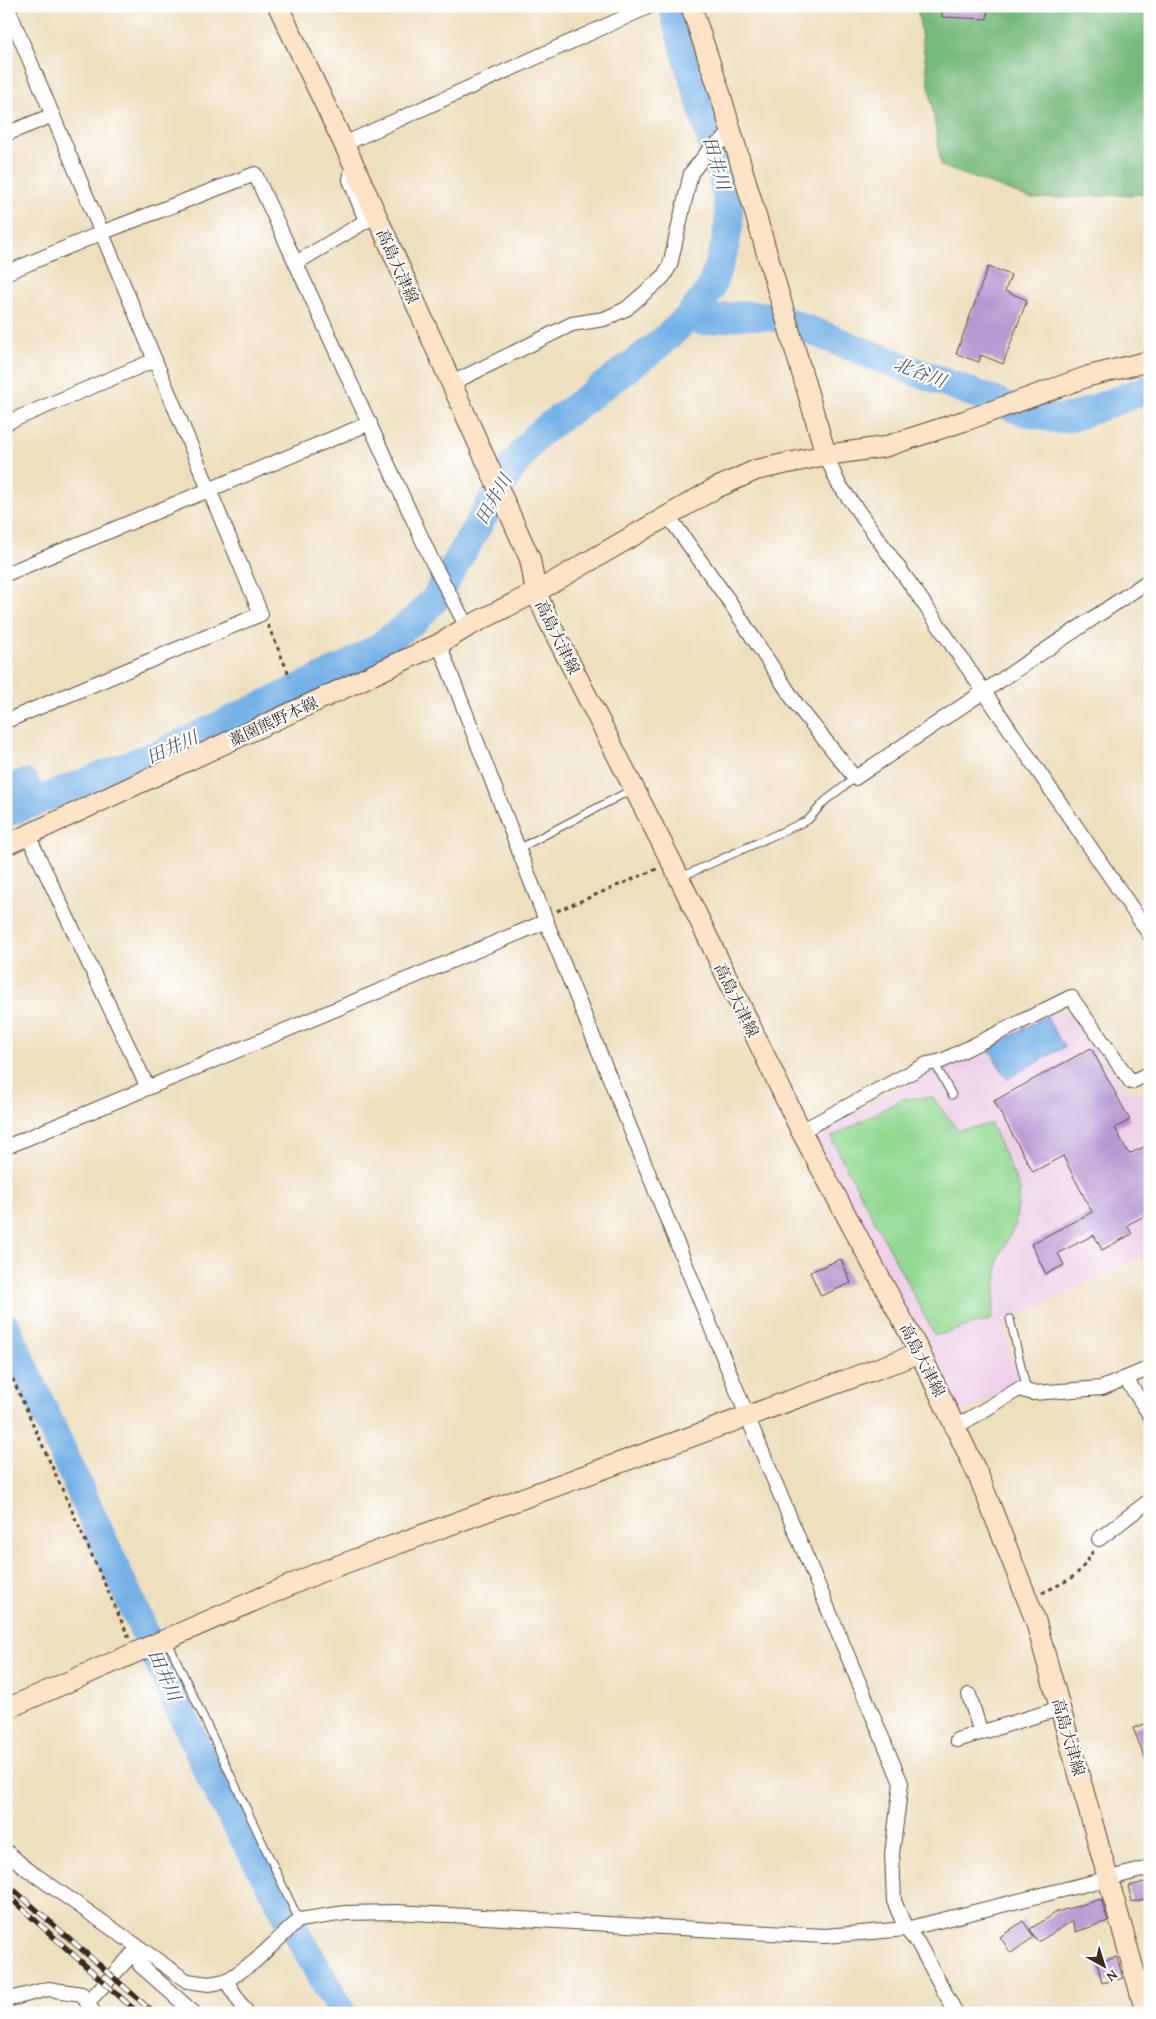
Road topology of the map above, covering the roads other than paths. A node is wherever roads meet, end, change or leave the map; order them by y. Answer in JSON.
{"nodes":[{"id":1,"x":7,"y":6,"type":"edge"},
{"id":2,"x":278,"y":6,"type":"edge"},
{"id":3,"x":650,"y":6,"type":"edge"},
{"id":4,"x":691,"y":6,"type":"edge"},
{"id":5,"x":53,"y":115,"type":"junction"},
{"id":6,"x":6,"y":134,"type":"edge"},
{"id":7,"x":726,"y":137,"type":"junction"},
{"id":8,"x":344,"y":144,"type":"junction"},
{"id":9,"x":353,"y":163,"type":"junction"},
{"id":10,"x":101,"y":233,"type":"junction"},
{"id":11,"x":296,"y":262,"type":"junction"},
{"id":12,"x":6,"y":273,"type":"edge"},
{"id":13,"x":156,"y":360,"type":"junction"},
{"id":14,"x":1150,"y":361,"type":"edge"},
{"id":15,"x":450,"y":384,"type":"junction"},
{"id":16,"x":6,"y":423,"type":"edge"},
{"id":17,"x":370,"y":423,"type":"junction"},
{"id":18,"x":826,"y":455,"type":"junction"},
{"id":19,"x":210,"y":491,"type":"junction"},
{"id":20,"x":669,"y":517,"type":"junction"},
{"id":21,"x":6,"y":574,"type":"edge"},
{"id":22,"x":1150,"y":580,"type":"edge"},
{"id":23,"x":536,"y":592,"type":"junction"},
{"id":24,"x":466,"y":627,"type":"junction"},
{"id":25,"x":439,"y":644,"type":"junction"},
{"id":26,"x":984,"y":692,"type":"junction"},
{"id":27,"x":6,"y":721,"type":"edge"},
{"id":28,"x":855,"y":778,"type":"junction"},
{"id":29,"x":635,"y":788,"type":"junction"},
{"id":30,"x":28,"y":835,"type":"junction"},
{"id":31,"x":6,"y":845,"type":"edge"},
{"id":32,"x":518,"y":849,"type":"junction"},
{"id":33,"x":675,"y":871,"type":"junction"},
{"id":34,"x":546,"y":921,"type":"junction"},
{"id":35,"x":1150,"y":935,"type":"edge"},
{"id":36,"x":934,"y":1062,"type":"junction"},
{"id":37,"x":1150,"y":1073,"type":"edge"},
{"id":38,"x":147,"y":1086,"type":"junction"},
{"id":39,"x":952,"y":1095,"type":"dead end"},
{"id":40,"x":801,"y":1131,"type":"junction"},
{"id":41,"x":6,"y":1147,"type":"edge"},
{"id":42,"x":1010,"y":1319,"type":"dead end"},
{"id":43,"x":920,"y":1353,"type":"junction"},
{"id":44,"x":1150,"y":1368,"type":"edge"},
{"id":45,"x":1126,"y":1379,"type":"junction"},
{"id":46,"x":1027,"y":1391,"type":"junction"},
{"id":47,"x":1150,"y":1415,"type":"edge"},
{"id":48,"x":748,"y":1418,"type":"junction"},
{"id":49,"x":956,"y":1427,"type":"junction"},
{"id":50,"x":1150,"y":1500,"type":"edge"},
{"id":51,"x":1099,"y":1539,"type":"road end"},
{"id":52,"x":163,"y":1639,"type":"junction"},
{"id":53,"x":968,"y":1695,"type":"dead end"},
{"id":54,"x":1061,"y":1708,"type":"junction"},
{"id":55,"x":6,"y":1709,"type":"edge"},
{"id":56,"x":981,"y":1733,"type":"junction"},
{"id":57,"x":957,"y":1740,"type":"dead end"},
{"id":58,"x":6,"y":1851,"type":"edge"},
{"id":59,"x":1150,"y":1868,"type":"edge"},
{"id":60,"x":1109,"y":1877,"type":"junction"},
{"id":61,"x":299,"y":1921,"type":"junction"},
{"id":62,"x":906,"y":1929,"type":"junction"},
{"id":63,"x":139,"y":1948,"type":"junction"},
{"id":64,"x":226,"y":1981,"type":"junction"},
{"id":65,"x":6,"y":2000,"type":"edge"},
{"id":66,"x":91,"y":2008,"type":"edge"},
{"id":67,"x":194,"y":2013,"type":"edge"},
{"id":68,"x":247,"y":2013,"type":"edge"},
{"id":69,"x":956,"y":2013,"type":"edge"},
{"id":70,"x":1146,"y":2013,"type":"edge"}],
"edges":[{"from":1,"to":5,"type":"street"},
{"from":2,"to":8,"type":"main road","name":"高島大津線"},
{"from":3,"to":8,"type":"street"},
{"from":4,"to":7,"type":"main road"},
{"from":5,"to":6,"type":"street"},
{"from":5,"to":10,"type":"street"},
{"from":7,"to":15,"type":"street"},
{"from":7,"to":18,"type":"main road"},
{"from":8,"to":9,"type":"main road","name":"高島大津線"},
{"from":9,"to":11,"type":"street"},
{"from":9,"to":15,"type":"main road","name":"高島大津線"},
{"from":10,"to":11,"type":"street"},
{"from":10,"to":12,"type":"street"},
{"from":10,"to":13,"type":"street"},
{"from":11,"to":17,"type":"street"},
{"from":13,"to":16,"type":"street"},
{"from":13,"to":19,"type":"street"},
{"from":14,"to":18,"type":"main road","name":"藁園熊野本線"},
{"from":15,"to":23,"type":"main road","name":"高島大津線"},
{"from":17,"to":19,"type":"street"},
{"from":17,"to":24,"type":"street"},
{"from":18,"to":20,"type":"main road","name":"藁園熊野本線"},
{"from":18,"to":26,"type":"street"},
{"from":19,"to":21,"type":"street"},
{"from":19,"to":27,"type":"street"},
{"from":20,"to":23,"type":"main road","name":"藁園熊野本線"},
{"from":20,"to":28,"type":"street"},
{"from":22,"to":26,"type":"street"},
{"from":23,"to":24,"type":"main road","name":"藁園熊野本線"},
{"from":23,"to":29,"type":"main road","name":"高島大津線"},
{"from":24,"to":25,"type":"main road","name":"藁園熊野本線"},
{"from":25,"to":30,"type":"main road","name":"藁園熊野本線"},
{"from":25,"to":32,"type":"street"},
{"from":26,"to":28,"type":"street"},
{"from":26,"to":35,"type":"street"},
{"from":28,"to":33,"type":"lane"},
{"from":29,"to":32,"type":"lane"},
{"from":29,"to":33,"type":"main road","name":"高島大津線"},
{"from":30,"to":31,"type":"main road","name":"藁園熊野本線"},
{"from":30,"to":38,"type":"street"},
{"from":32,"to":34,"type":"street"},
{"from":33,"to":40,"type":"main road","name":"高島大津線"},
{"from":34,"to":38,"type":"street"},
{"from":34,"to":48,"type":"street"},
{"from":36,"to":37,"type":"street"},
{"from":36,"to":39,"type":"lane"},
{"from":36,"to":40,"type":"street"},
{"from":38,"to":41,"type":"street"},
{"from":40,"to":43,"type":"main road","name":"高島大津線"},
{"from":42,"to":46,"type":"lane"},
{"from":43,"to":48,"type":"main road"},
{"from":43,"to":49,"type":"main road","name":"高島大津線"},
{"from":44,"to":45,"type":"street"},
{"from":45,"to":46,"type":"street"},
{"from":45,"to":47,"type":"street"},
{"from":46,"to":49,"type":"street"},
{"from":48,"to":52,"type":"main road"},
{"from":48,"to":62,"type":"street"},
{"from":49,"to":54,"type":"main road","name":"高島大津線"},
{"from":50,"to":51,"type":"street"},
{"from":52,"to":55,"type":"main road"},
{"from":52,"to":61,"type":"lane"},
{"from":53,"to":56,"type":"street"},
{"from":54,"to":56,"type":"street"},
{"from":54,"to":60,"type":"main road","name":"高島大津線"},
{"from":56,"to":57,"type":"street"},
{"from":58,"to":63,"type":"street"},
{"from":59,"to":60,"type":"street"},
{"from":60,"to":62,"type":"street"},
{"from":60,"to":70,"type":"main road","name":"高島大津線"},
{"from":61,"to":62,"type":"street"},
{"from":61,"to":64,"type":"street"},
{"from":62,"to":69,"type":"street"},
{"from":63,"to":64,"type":"street"},
{"from":63,"to":66,"type":"street"},
{"from":63,"to":67,"type":"street"},
{"from":64,"to":68,"type":"street"},
{"from":65,"to":66,"type":"street"}]}
